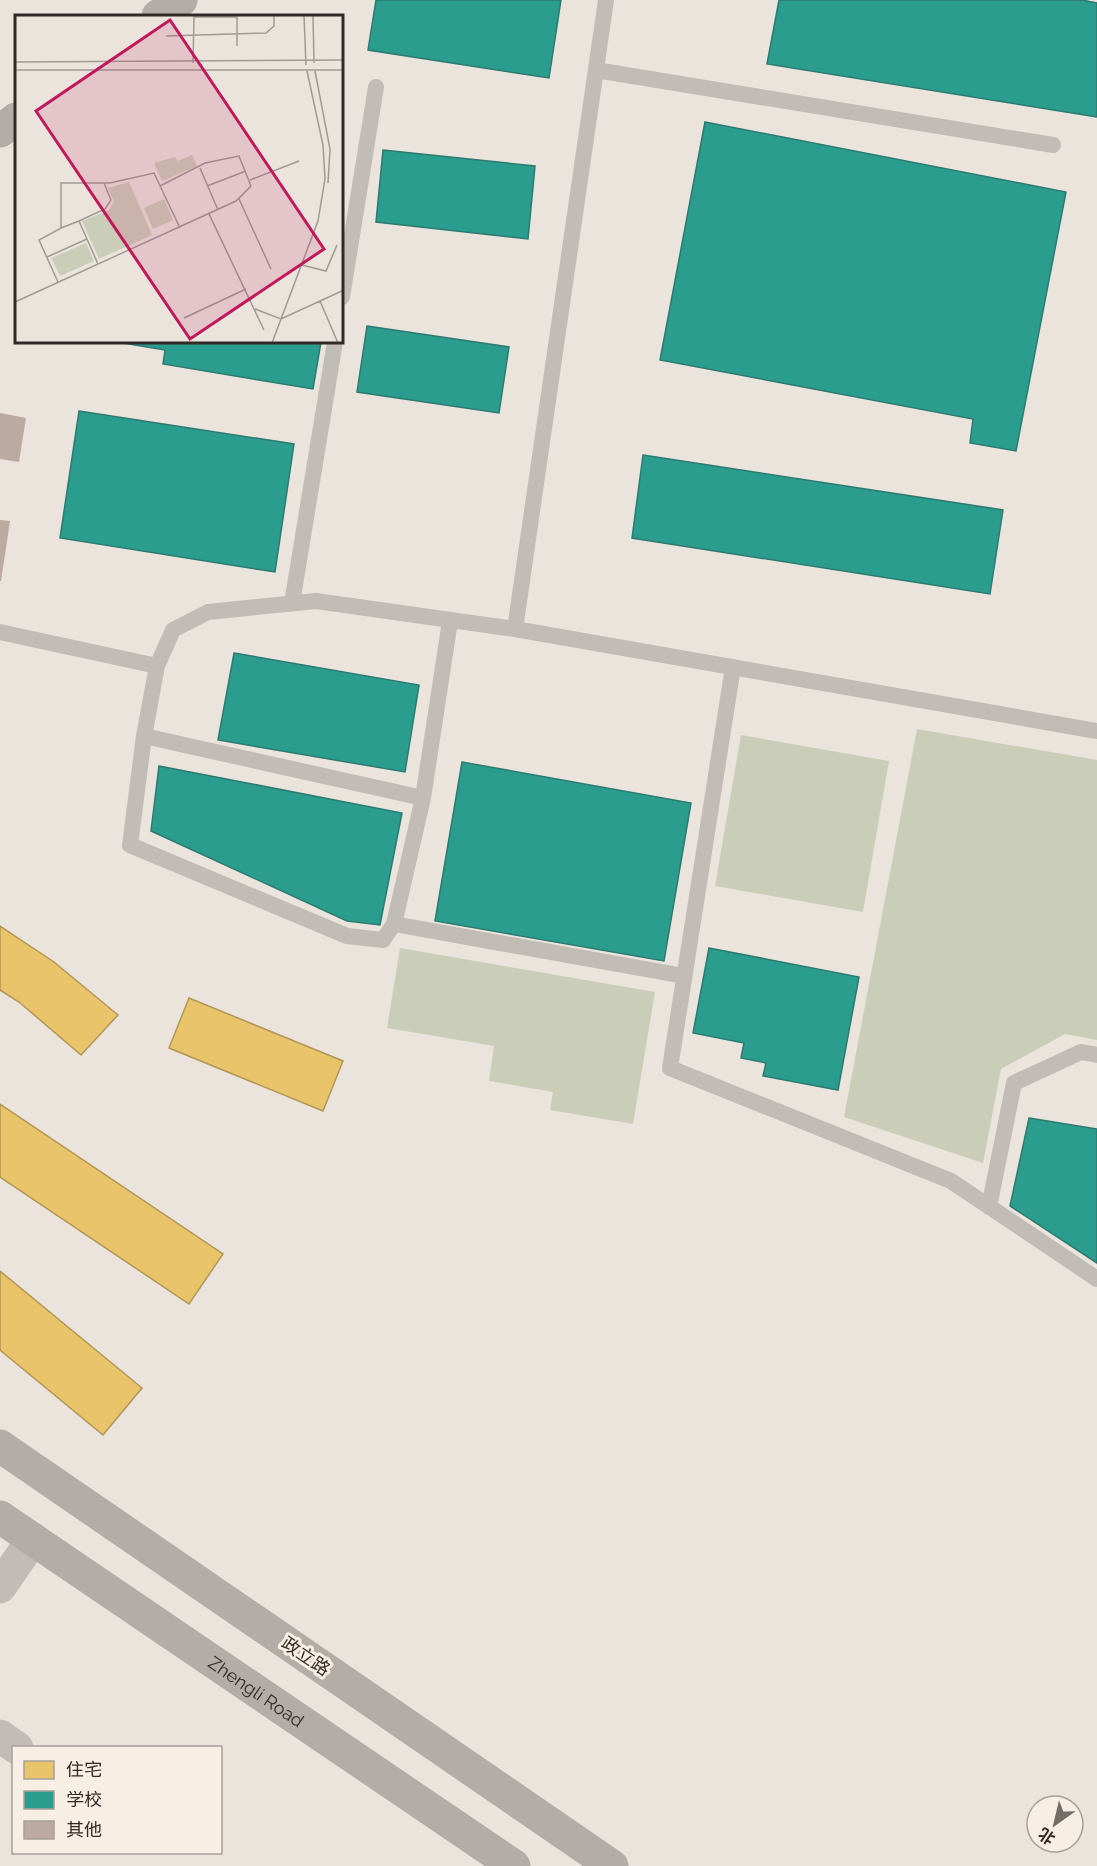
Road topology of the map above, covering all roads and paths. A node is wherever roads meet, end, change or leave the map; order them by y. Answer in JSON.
{"nodes":[{"id":1,"x":181,"y":0,"type":"edge"},
{"id":2,"x":606,"y":0,"type":"edge"},
{"id":3,"x":159,"y":15,"type":"edge"},
{"id":4,"x":596,"y":70,"type":"junction"},
{"id":5,"x":376,"y":87,"type":"dead end"},
{"id":6,"x":15,"y":120,"type":"edge"},
{"id":7,"x":0,"y":131,"type":"edge"},
{"id":8,"x":1053,"y":145,"type":"dead end"},
{"id":9,"x":344,"y":285,"type":"edge"},
{"id":10,"x":335,"y":344,"type":"edge"},
{"id":11,"x":292,"y":603,"type":"junction"},
{"id":12,"x":450,"y":621,"type":"junction"},
{"id":13,"x":515,"y":629,"type":"junction"},
{"id":14,"x":0,"y":632,"type":"edge"},
{"id":15,"x":158,"y":666,"type":"junction"},
{"id":16,"x":733,"y":667,"type":"junction"},
{"id":17,"x":1097,"y":731,"type":"edge"},
{"id":18,"x":144,"y":736,"type":"junction"},
{"id":19,"x":423,"y":798,"type":"junction"},
{"id":20,"x":394,"y":924,"type":"junction"},
{"id":21,"x":684,"y":976,"type":"junction"},
{"id":22,"x":1097,"y":1055,"type":"edge"},
{"id":23,"x":989,"y":1207,"type":"junction"},
{"id":24,"x":1097,"y":1279,"type":"edge"},
{"id":25,"x":0,"y":1446,"type":"edge"},
{"id":26,"x":0,"y":1517,"type":"edge"},
{"id":27,"x":33,"y":1539,"type":"junction"},
{"id":28,"x":0,"y":1587,"type":"edge"},
{"id":29,"x":0,"y":1736,"type":"edge"},
{"id":30,"x":14,"y":1746,"type":"edge"},
{"id":31,"x":514,"y":1866,"type":"edge"},
{"id":32,"x":612,"y":1866,"type":"edge"}],
"edges":[{"from":1,"to":3,"type":"main road"},
{"from":2,"to":4,"type":"lane"},
{"from":4,"to":8,"type":"lane"},
{"from":4,"to":13,"type":"lane"},
{"from":5,"to":9,"type":"lane"},
{"from":6,"to":7,"type":"main road"},
{"from":10,"to":11,"type":"lane"},
{"from":11,"to":12,"type":"lane"},
{"from":11,"to":15,"type":"lane"},
{"from":12,"to":13,"type":"lane"},
{"from":12,"to":19,"type":"lane"},
{"from":13,"to":16,"type":"lane"},
{"from":14,"to":15,"type":"lane"},
{"from":15,"to":18,"type":"lane"},
{"from":16,"to":17,"type":"lane"},
{"from":16,"to":21,"type":"lane"},
{"from":18,"to":19,"type":"lane"},
{"from":18,"to":20,"type":"lane"},
{"from":19,"to":20,"type":"lane"},
{"from":20,"to":21,"type":"lane"},
{"from":21,"to":23,"type":"lane"},
{"from":22,"to":23,"type":"lane"},
{"from":23,"to":24,"type":"lane"},
{"from":25,"to":32,"type":"main road","name":"政立路"},
{"from":26,"to":27,"type":"main road","name":"Zhengli Road"},
{"from":27,"to":28,"type":"street"},
{"from":27,"to":31,"type":"main road","name":"Zhengli Road"},
{"from":29,"to":30,"type":"street"}]}
